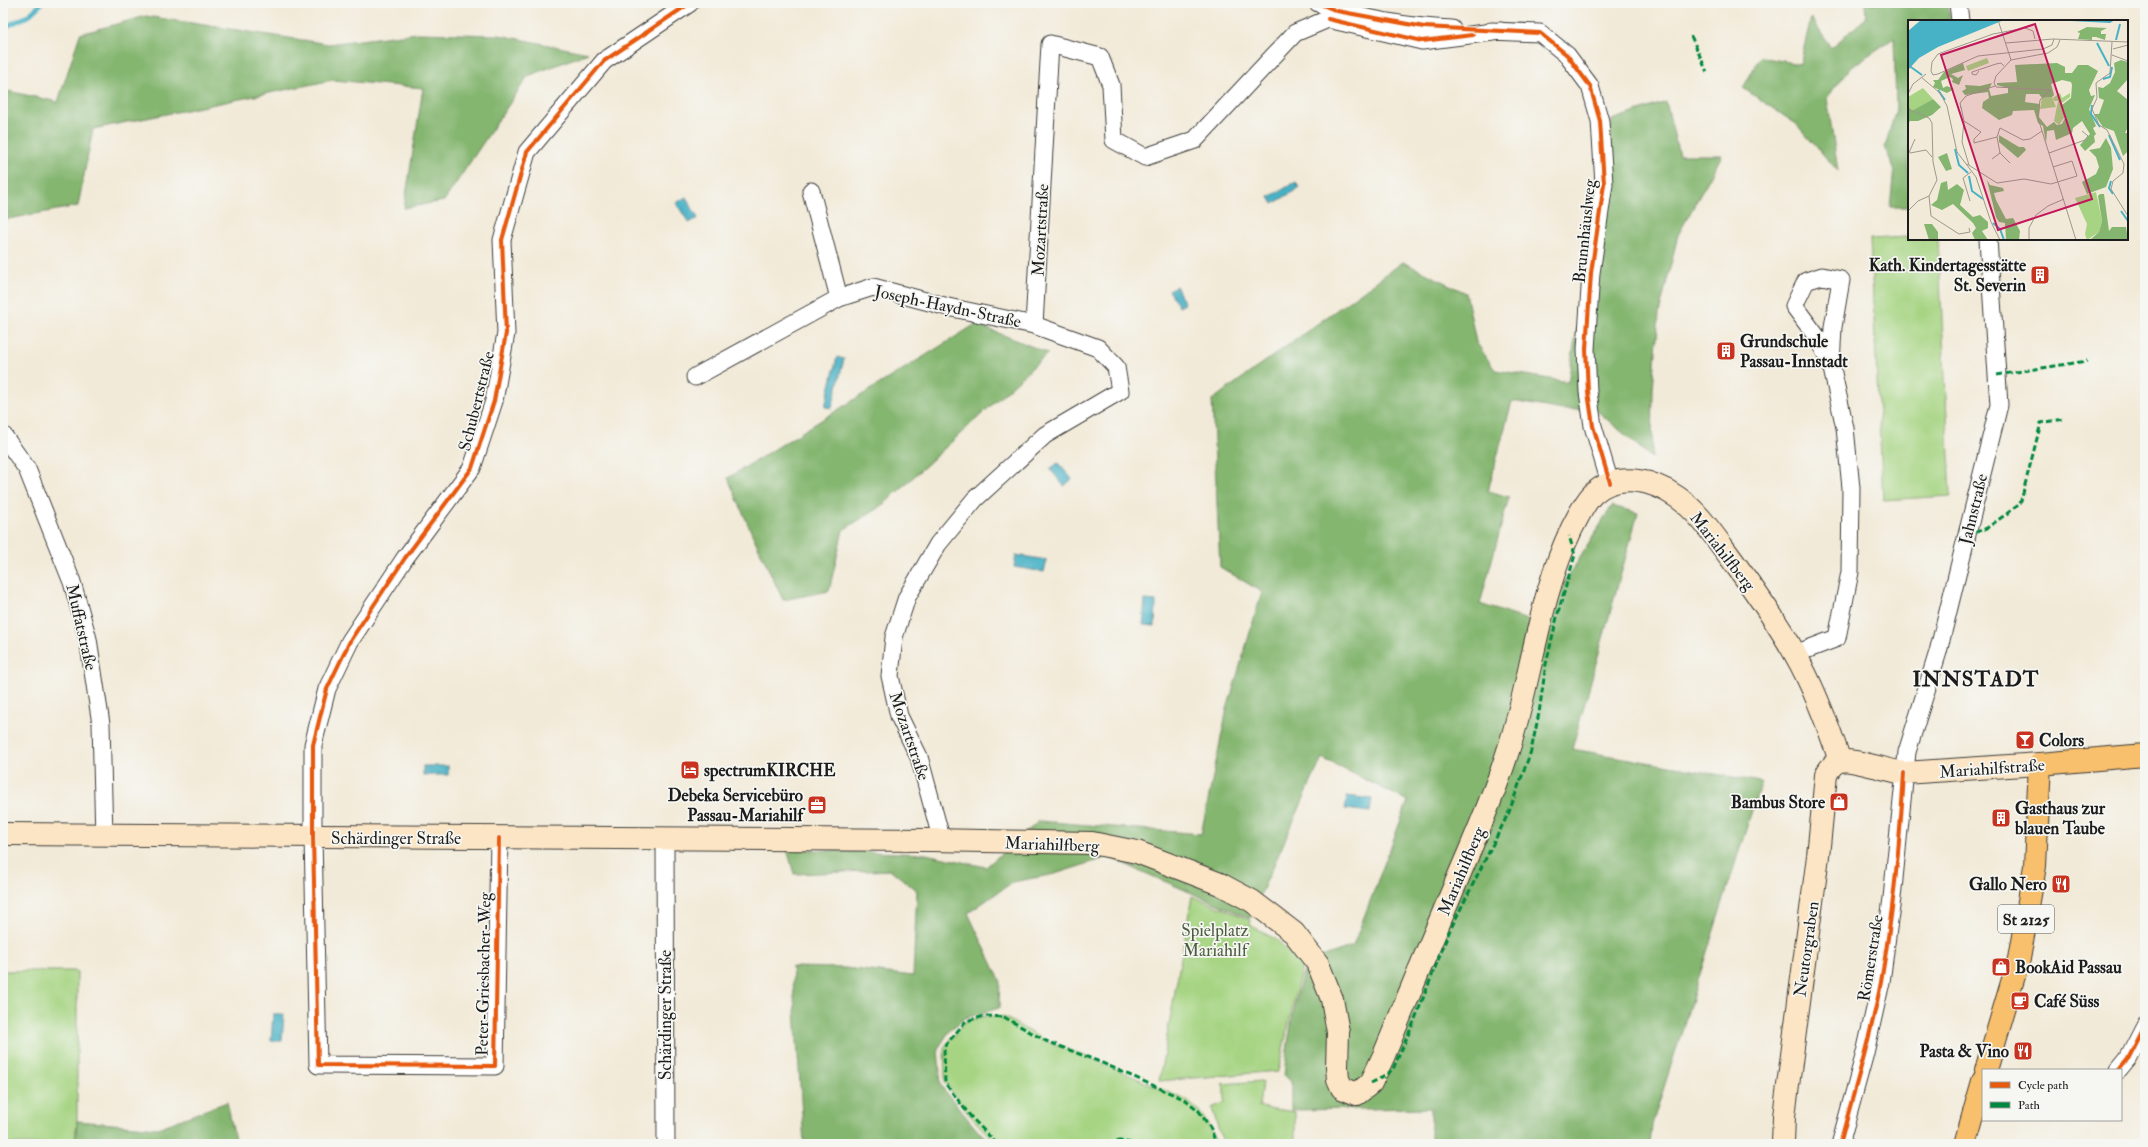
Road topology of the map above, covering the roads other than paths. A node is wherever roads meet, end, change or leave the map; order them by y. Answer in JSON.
{"nodes":[{"id":1,"x":690,"y":3,"type":"edge"},
{"id":2,"x":1318,"y":3,"type":"edge"},
{"id":3,"x":1958,"y":3,"type":"edge"},
{"id":4,"x":1960,"y":20,"type":"edge"},
{"id":5,"x":1501,"y":31,"type":"junction"},
{"id":6,"x":811,"y":191,"type":"dead end"},
{"id":7,"x":1988,"y":240,"type":"edge"},
{"id":8,"x":839,"y":298,"type":"junction"},
{"id":9,"x":1034,"y":325,"type":"junction"},
{"id":10,"x":1831,"y":364,"type":"junction"},
{"id":11,"x":695,"y":377,"type":"dead end"},
{"id":12,"x":3,"y":435,"type":"edge"},
{"id":13,"x":1610,"y":484,"type":"junction"},
{"id":14,"x":1795,"y":654,"type":"junction"},
{"id":15,"x":2145,"y":756,"type":"edge"},
{"id":16,"x":1840,"y":761,"type":"junction"},
{"id":17,"x":2040,"y":764,"type":"junction"},
{"id":18,"x":1904,"y":773,"type":"junction"},
{"id":19,"x":3,"y":834,"type":"edge"},
{"id":20,"x":104,"y":836,"type":"junction"},
{"id":21,"x":313,"y":837,"type":"junction"},
{"id":22,"x":499,"y":838,"type":"junction"},
{"id":23,"x":665,"y":838,"type":"junction"},
{"id":24,"x":942,"y":841,"type":"junction"},
{"id":25,"x":2145,"y":1026,"type":"edge"},
{"id":26,"x":1986,"y":1069,"type":"edge"},
{"id":27,"x":2120,"y":1069,"type":"edge"},
{"id":28,"x":1981,"y":1094,"type":"edge"},
{"id":29,"x":666,"y":1144,"type":"edge"},
{"id":30,"x":1782,"y":1144,"type":"edge"},
{"id":31,"x":1840,"y":1144,"type":"edge"},
{"id":32,"x":1965,"y":1144,"type":"edge"}],
"edges":[{"from":1,"to":21,"type":"street","name":"Schubertstraße"},
{"from":2,"to":5,"type":"street","name":"Brunnhäuslweg"},
{"from":3,"to":4,"type":"street"},
{"from":5,"to":9,"type":"street","name":"Mozartstraße"},
{"from":5,"to":13,"type":"street","name":"Brunnhäuslweg"},
{"from":6,"to":8,"type":"street"},
{"from":7,"to":18,"type":"street","name":"Jahnstraße"},
{"from":8,"to":9,"type":"street","name":"Joseph-Haydn-Straße"},
{"from":8,"to":11,"type":"street","name":"Joseph-Haydn-Straße"},
{"from":9,"to":24,"type":"street","name":"Mozartstraße"},
{"from":10,"to":10,"type":"street"},
{"from":10,"to":14,"type":"street"},
{"from":12,"to":20,"type":"street","name":"Muffatstraße"},
{"from":13,"to":14,"type":"main road","name":"Mariahilfberg"},
{"from":13,"to":24,"type":"main road","name":"Mariahilfberg"},
{"from":14,"to":16,"type":"main road","name":"Mariahilfberg"},
{"from":15,"to":17,"type":"main road","name":"Mariahilfstraße"},
{"from":16,"to":18,"type":"main road","name":"Mariahilfstraße"},
{"from":16,"to":30,"type":"main road","name":"Neutorgraben"},
{"from":17,"to":18,"type":"main road","name":"Mariahilfstraße"},
{"from":17,"to":26,"type":"main road","number":"St 2125"},
{"from":18,"to":31,"type":"street","name":"Römerstraße"},
{"from":19,"to":20,"type":"main road","name":"Schärdinger Straße"},
{"from":20,"to":21,"type":"main road","name":"Schärdinger Straße"},
{"from":21,"to":22,"type":"main road","name":"Schärdinger Straße"},
{"from":21,"to":22,"type":"street","name":"Peter-Griesbacher-Weg"},
{"from":22,"to":23,"type":"main road","name":"Schärdinger Straße"},
{"from":23,"to":24,"type":"main road","name":"Schärdinger Straße"},
{"from":23,"to":29,"type":"street","name":"Schärdinger Straße"},
{"from":25,"to":27,"type":"street"},
{"from":28,"to":32,"type":"main road"}]}
